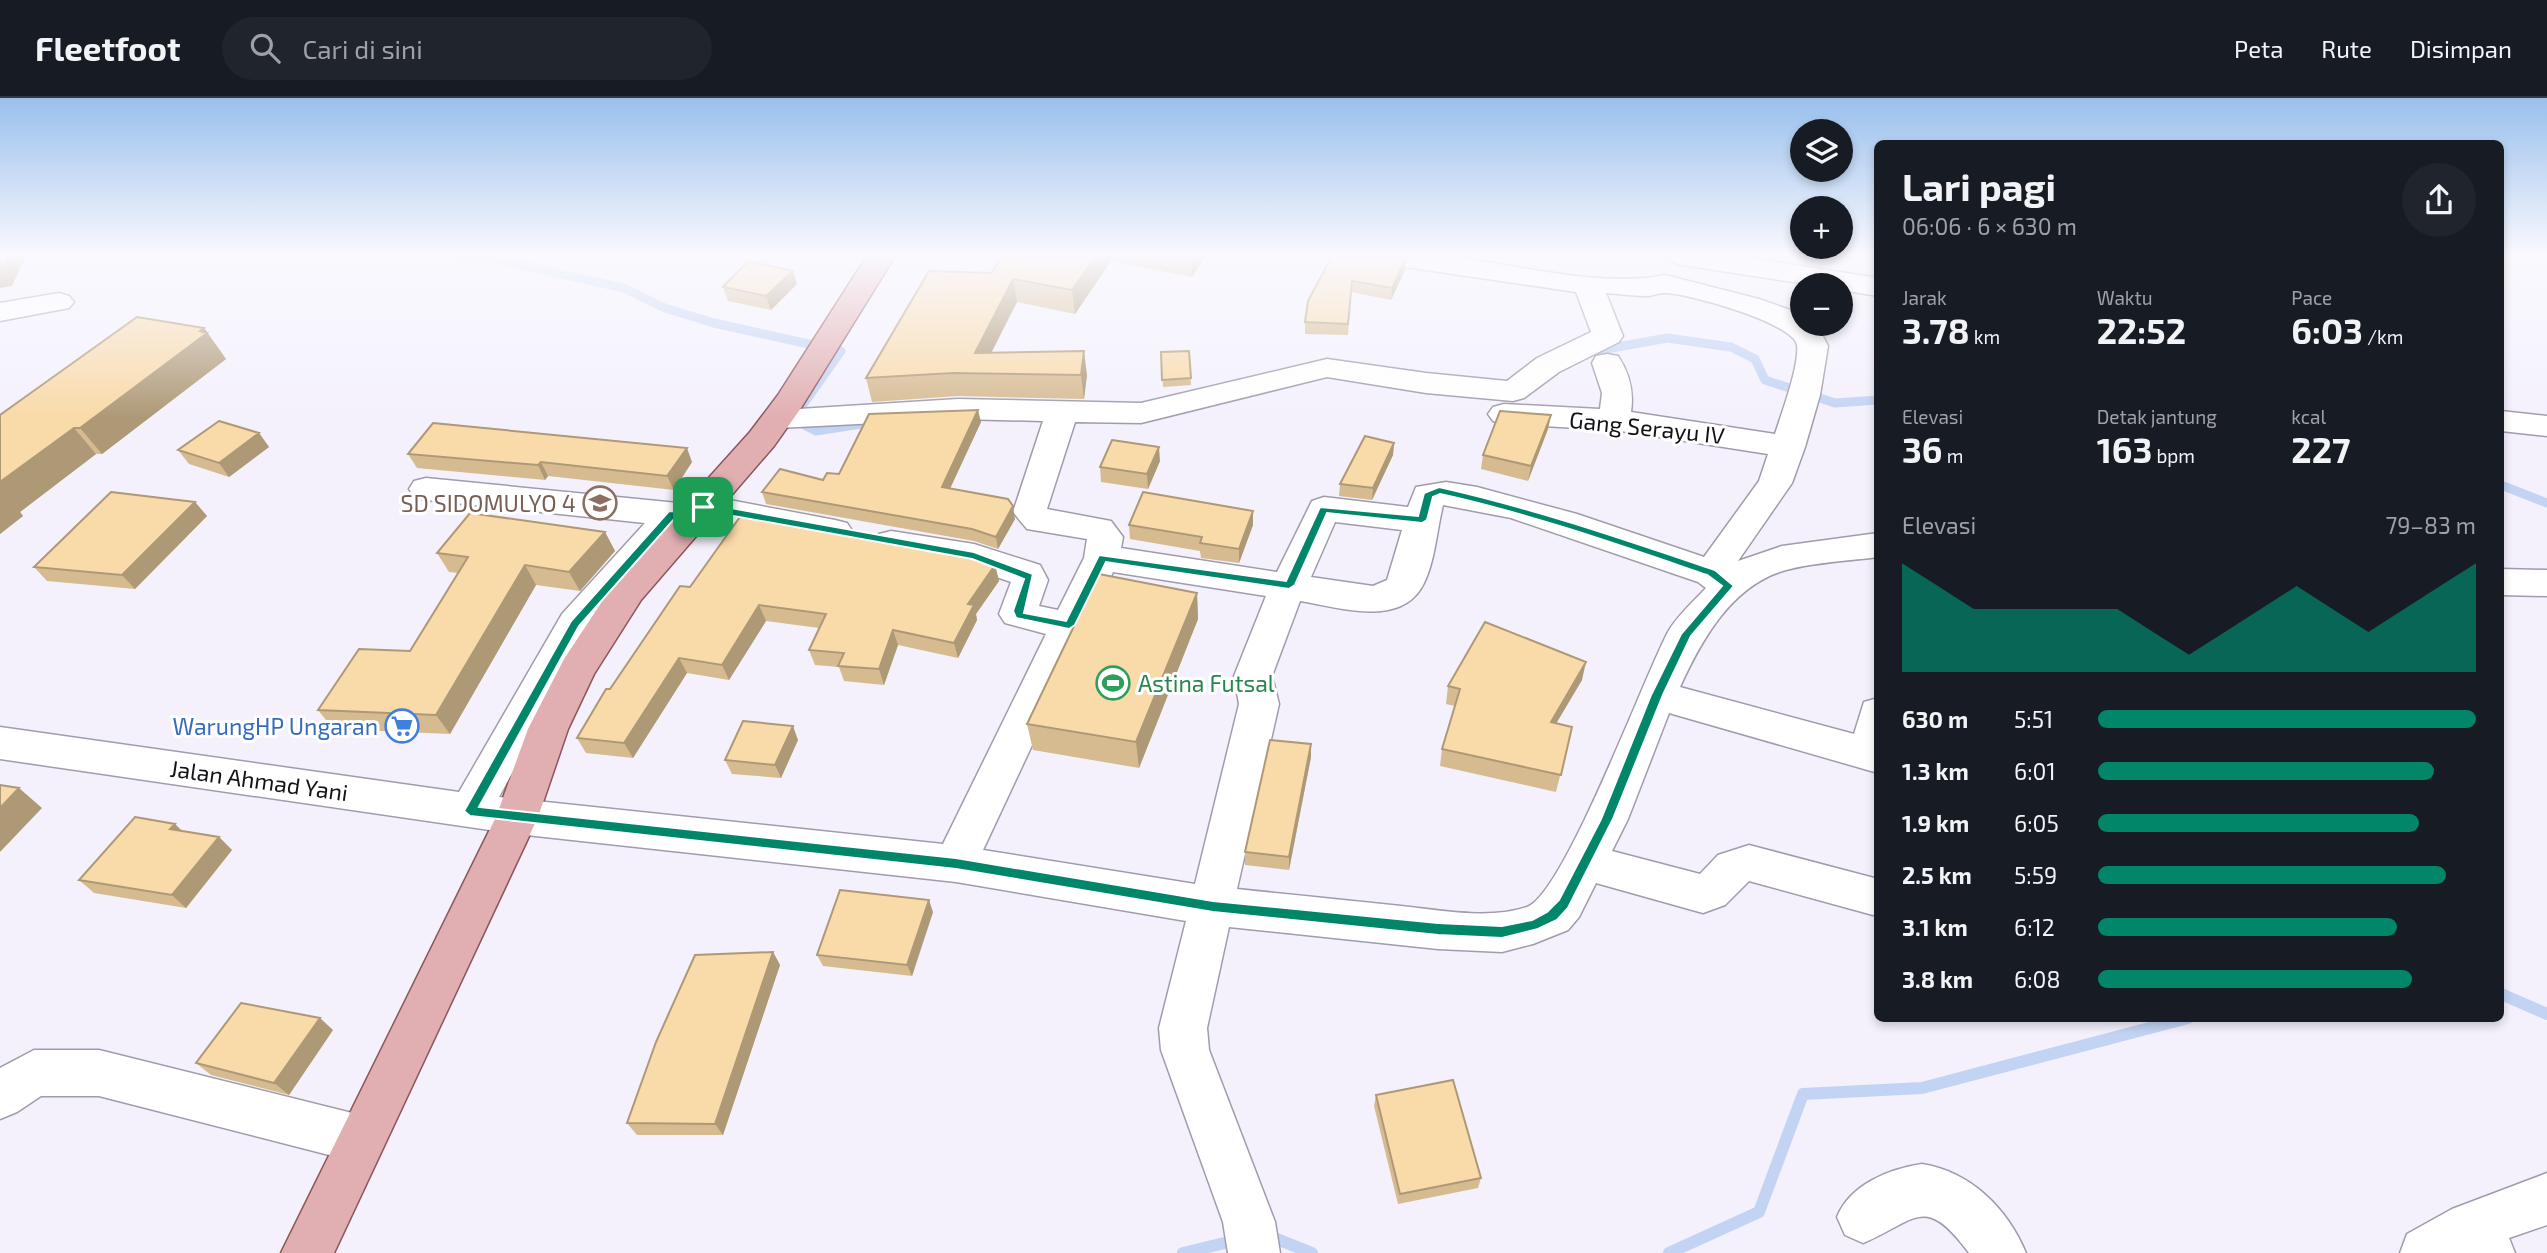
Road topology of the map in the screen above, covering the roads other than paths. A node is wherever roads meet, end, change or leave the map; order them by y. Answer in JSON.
{"nodes":[{"id":1,"x":848,"y":310,"type":"edge"},
{"id":2,"x":1598,"y":310,"type":"edge"},
{"id":3,"x":1761,"y":310,"type":"edge"},
{"id":4,"x":1607,"y":363,"type":"dead end"},
{"id":5,"x":1504,"y":414,"type":"edge"},
{"id":6,"x":789,"y":417,"type":"junction"},
{"id":7,"x":1061,"y":419,"type":"junction"},
{"id":8,"x":1615,"y":420,"type":"junction"},
{"id":9,"x":2504,"y":421,"type":"edge"},
{"id":10,"x":2547,"y":426,"type":"edge"},
{"id":11,"x":1789,"y":447,"type":"junction"},
{"id":12,"x":426,"y":489,"type":"dead end"},
{"id":13,"x":690,"y":512,"type":"junction"},
{"id":14,"x":1422,"y":520,"type":"junction"},
{"id":15,"x":1874,"y":546,"type":"edge"},
{"id":16,"x":1102,"y":558,"type":"junction"},
{"id":17,"x":1720,"y":579,"type":"junction"},
{"id":18,"x":2504,"y":582,"type":"edge"},
{"id":19,"x":2547,"y":583,"type":"edge"},
{"id":20,"x":1289,"y":585,"type":"junction"},
{"id":21,"x":1069,"y":625,"type":"junction"},
{"id":22,"x":1657,"y":695,"type":"junction"},
{"id":23,"x":0,"y":743,"type":"edge"},
{"id":24,"x":1874,"y":756,"type":"edge"},
{"id":25,"x":470,"y":811,"type":"junction"},
{"id":26,"x":517,"y":817,"type":"junction"},
{"id":27,"x":1585,"y":862,"type":"junction"},
{"id":28,"x":956,"y":864,"type":"junction"},
{"id":29,"x":1873,"y":896,"type":"dead end"},
{"id":30,"x":1213,"y":906,"type":"junction"},
{"id":31,"x":0,"y":1096,"type":"edge"},
{"id":32,"x":360,"y":1139,"type":"junction"},
{"id":33,"x":2547,"y":1199,"type":"edge"},
{"id":34,"x":1863,"y":1217,"type":"dead end"},
{"id":35,"x":1251,"y":1238,"type":"edge"},
{"id":36,"x":2479,"y":1240,"type":"edge"},
{"id":37,"x":307,"y":1253,"type":"edge"},
{"id":38,"x":2000,"y":1253,"type":"edge"},
{"id":39,"x":2426,"y":1253,"type":"edge"}],
"edges":[{"from":1,"to":6,"type":"main road"},
{"from":2,"to":7,"type":"street"},
{"from":3,"to":11,"type":"street"},
{"from":4,"to":8,"type":"street"},
{"from":5,"to":8,"type":"street","name":"Gang Serayu IV"},
{"from":6,"to":7,"type":"street"},
{"from":6,"to":13,"type":"main road"},
{"from":7,"to":16,"type":"street"},
{"from":8,"to":11,"type":"street","name":"Gang Serayu IV"},
{"from":9,"to":10,"type":"street"},
{"from":11,"to":17,"type":"street"},
{"from":12,"to":13,"type":"street"},
{"from":13,"to":21,"type":"street"},
{"from":13,"to":25,"type":"street"},
{"from":13,"to":26,"type":"main road"},
{"from":14,"to":17,"type":"street"},
{"from":14,"to":20,"type":"street"},
{"from":14,"to":20,"type":"street"},
{"from":15,"to":17,"type":"street"},
{"from":16,"to":20,"type":"street"},
{"from":16,"to":21,"type":"street"},
{"from":17,"to":22,"type":"street","name":"Jalan Ahmad Yani"},
{"from":18,"to":19,"type":"street"},
{"from":20,"to":30,"type":"street"},
{"from":21,"to":28,"type":"street"},
{"from":22,"to":24,"type":"street"},
{"from":22,"to":27,"type":"street","name":"Jalan Ahmad Yani"},
{"from":23,"to":25,"type":"street","name":"Jalan Ahmad Yani"},
{"from":25,"to":26,"type":"street","name":"Jalan Ahmad Yani"},
{"from":26,"to":28,"type":"street","name":"Jalan Ahmad Yani"},
{"from":26,"to":32,"type":"main road"},
{"from":27,"to":29,"type":"street"},
{"from":27,"to":30,"type":"street","name":"Jalan Ahmad Yani"},
{"from":28,"to":30,"type":"street","name":"Jalan Ahmad Yani"},
{"from":30,"to":35,"type":"street"},
{"from":31,"to":32,"type":"street"},
{"from":32,"to":37,"type":"main road"},
{"from":33,"to":36,"type":"street"},
{"from":34,"to":38,"type":"street"},
{"from":36,"to":39,"type":"street"}]}
